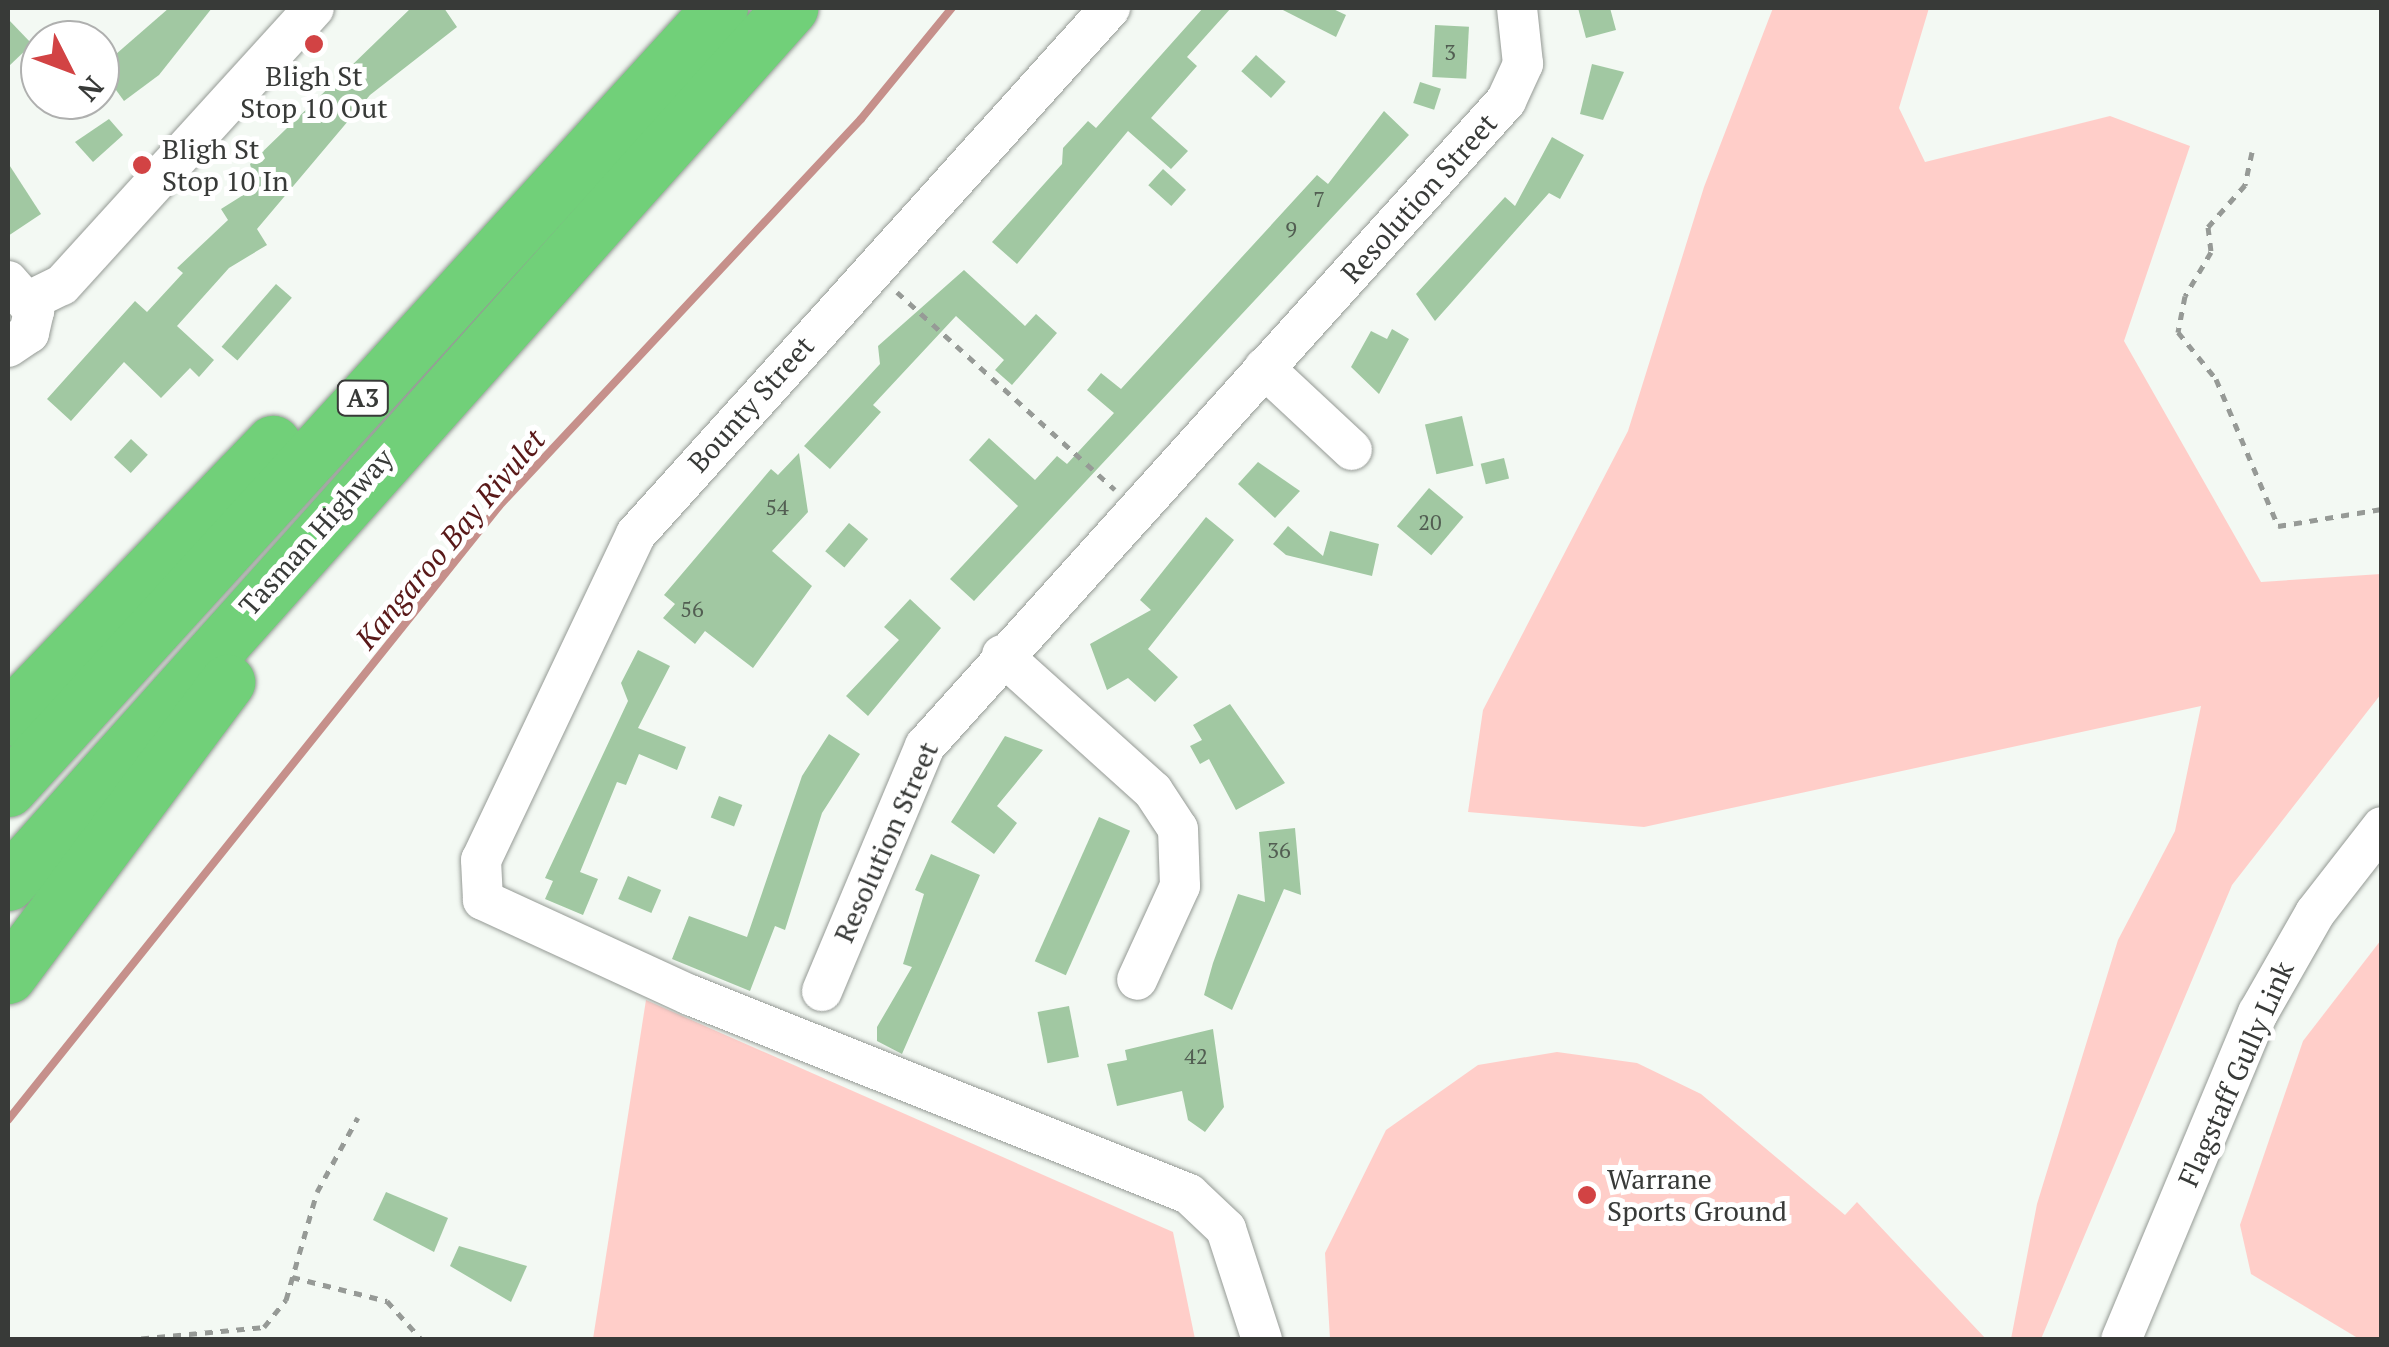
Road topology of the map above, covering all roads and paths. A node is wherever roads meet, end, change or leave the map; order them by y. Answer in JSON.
{"nodes":[{"id":1,"x":314,"y":8,"type":"edge"},
{"id":2,"x":699,"y":8,"type":"edge"},
{"id":3,"x":720,"y":8,"type":"edge"},
{"id":4,"x":790,"y":8,"type":"edge"},
{"id":5,"x":1110,"y":8,"type":"edge"},
{"id":6,"x":1517,"y":8,"type":"edge"},
{"id":7,"x":2252,"y":152,"type":"dead end"},
{"id":8,"x":872,"y":269,"type":"junction"},
{"id":9,"x":19,"y":291,"type":"edge"},
{"id":10,"x":500,"y":326,"type":"junction"},
{"id":11,"x":8,"y":347,"type":"edge"},
{"id":12,"x":1264,"y":368,"type":"junction"},
{"id":13,"x":1352,"y":450,"type":"dead end"},
{"id":14,"x":1136,"y":509,"type":"junction"},
{"id":15,"x":2382,"y":509,"type":"edge"},
{"id":16,"x":1002,"y":655,"type":"junction"},
{"id":17,"x":8,"y":718,"type":"edge"},
{"id":18,"x":8,"y":789,"type":"edge"},
{"id":19,"x":2382,"y":827,"type":"edge"},
{"id":20,"x":8,"y":883,"type":"edge"},
{"id":21,"x":8,"y":976,"type":"edge"},
{"id":22,"x":1137,"y":980,"type":"dead end"},
{"id":23,"x":822,"y":990,"type":"dead end"},
{"id":24,"x":358,"y":1117,"type":"dead end"},
{"id":25,"x":292,"y":1277,"type":"junction"},
{"id":26,"x":125,"y":1340,"type":"edge"},
{"id":27,"x":422,"y":1340,"type":"edge"},
{"id":28,"x":1262,"y":1340,"type":"edge"},
{"id":29,"x":2121,"y":1340,"type":"edge"}],
"edges":[{"from":1,"to":9,"type":"street"},
{"from":2,"to":17,"type":"highway"},
{"from":3,"to":18,"type":"highway","name":"Tasman Highway","number":"A3"},
{"from":4,"to":10,"type":"highway","name":"Tasman Highway","number":"A3"},
{"from":5,"to":8,"type":"street","name":"Bounty Street"},
{"from":6,"to":12,"type":"street","name":"Resolution Street"},
{"from":7,"to":15,"type":"path"},
{"from":8,"to":14,"type":"path"},
{"from":8,"to":28,"type":"street","name":"Bounty Street"},
{"from":9,"to":11,"type":"street"},
{"from":10,"to":20,"type":"highway","name":"Tasman Highway","number":"A3"},
{"from":10,"to":21,"type":"highway"},
{"from":12,"to":13,"type":"street"},
{"from":12,"to":14,"type":"street","name":"Resolution Street"},
{"from":14,"to":16,"type":"street","name":"Resolution Street"},
{"from":16,"to":22,"type":"street"},
{"from":16,"to":23,"type":"street","name":"Resolution Street"},
{"from":19,"to":29,"type":"street","name":"Flagstaff Gully Link"},
{"from":24,"to":25,"type":"path"},
{"from":25,"to":26,"type":"path"},
{"from":25,"to":27,"type":"path"}]}
